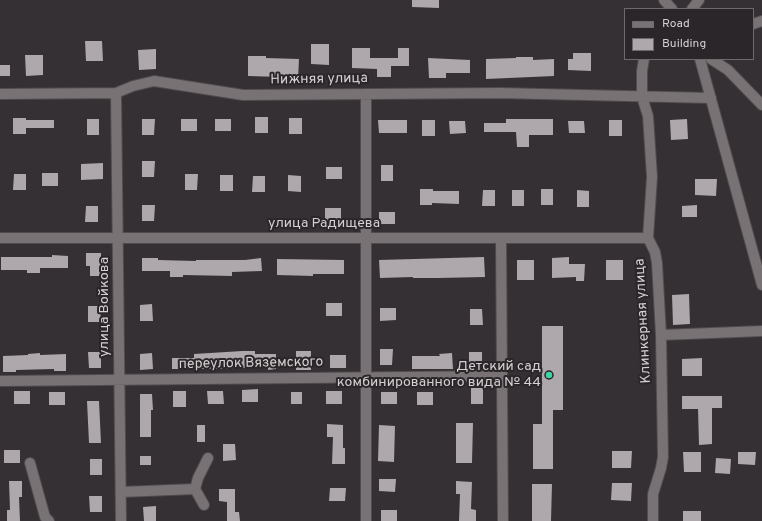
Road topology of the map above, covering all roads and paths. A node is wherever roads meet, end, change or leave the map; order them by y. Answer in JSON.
{"nodes":[{"id":1,"x":664,"y":0,"type":"edge"},
{"id":2,"x":699,"y":0,"type":"edge"},
{"id":3,"x":670,"y":8,"type":"edge"},
{"id":4,"x":693,"y":8,"type":"edge"},
{"id":5,"x":644,"y":60,"type":"edge"},
{"id":6,"x":700,"y":60,"type":"edge"},
{"id":7,"x":713,"y":60,"type":"edge"},
{"id":8,"x":0,"y":94,"type":"edge"},
{"id":9,"x":116,"y":94,"type":"junction"},
{"id":10,"x":366,"y":94,"type":"junction"},
{"id":11,"x":642,"y":97,"type":"junction"},
{"id":12,"x":711,"y":98,"type":"junction"},
{"id":13,"x":762,"y":105,"type":"edge"},
{"id":14,"x":118,"y":237,"type":"junction"},
{"id":15,"x":0,"y":238,"type":"edge"},
{"id":16,"x":366,"y":238,"type":"junction"},
{"id":17,"x":501,"y":238,"type":"junction"},
{"id":18,"x":648,"y":238,"type":"junction"},
{"id":19,"x":762,"y":285,"type":"edge"},
{"id":20,"x":762,"y":331,"type":"edge"},
{"id":21,"x":661,"y":335,"type":"junction"},
{"id":22,"x":502,"y":376,"type":"junction"},
{"id":23,"x":366,"y":377,"type":"junction"},
{"id":24,"x":119,"y":380,"type":"junction"},
{"id":25,"x":0,"y":381,"type":"edge"},
{"id":26,"x":208,"y":458,"type":"dead end"},
{"id":27,"x":30,"y":463,"type":"dead end"},
{"id":28,"x":195,"y":489,"type":"junction"},
{"id":29,"x":121,"y":492,"type":"junction"},
{"id":30,"x":204,"y":505,"type":"dead end"},
{"id":31,"x":49,"y":521,"type":"edge"},
{"id":32,"x":122,"y":521,"type":"edge"},
{"id":33,"x":366,"y":521,"type":"edge"},
{"id":34,"x":502,"y":521,"type":"edge"},
{"id":35,"x":653,"y":521,"type":"edge"}],
"edges":[{"from":1,"to":3,"type":"street"},
{"from":2,"to":4,"type":"street"},
{"from":5,"to":11,"type":"street","name":"Клинкерная улица"},
{"from":6,"to":12,"type":"street"},
{"from":7,"to":13,"type":"street"},
{"from":8,"to":9,"type":"street","name":"Нижняя улица"},
{"from":9,"to":10,"type":"street","name":"Нижняя улица"},
{"from":9,"to":14,"type":"street","name":"улица Войкова"},
{"from":10,"to":11,"type":"street","name":"Нижняя улица"},
{"from":10,"to":16,"type":"street"},
{"from":11,"to":12,"type":"street","name":"Нижняя улица"},
{"from":11,"to":18,"type":"street","name":"Клинкерная улица"},
{"from":12,"to":19,"type":"street"},
{"from":14,"to":15,"type":"street","name":"улица Радищева"},
{"from":14,"to":16,"type":"street","name":"улица Радищева"},
{"from":14,"to":24,"type":"street","name":"улица Войкова"},
{"from":16,"to":17,"type":"street","name":"улица Радищева"},
{"from":16,"to":23,"type":"street"},
{"from":17,"to":18,"type":"street","name":"улица Радищева"},
{"from":17,"to":22,"type":"street"},
{"from":18,"to":21,"type":"street","name":"Клинкерная улица"},
{"from":20,"to":21,"type":"street"},
{"from":21,"to":35,"type":"street","name":"Клинкерная улица"},
{"from":22,"to":23,"type":"street","name":"переулок Вяземского"},
{"from":22,"to":34,"type":"street"},
{"from":23,"to":24,"type":"street","name":"переулок Вяземского"},
{"from":23,"to":33,"type":"street"},
{"from":24,"to":25,"type":"street","name":"переулок Вяземского"},
{"from":24,"to":29,"type":"street","name":"улица Войкова"},
{"from":26,"to":28,"type":"street"},
{"from":27,"to":31,"type":"street"},
{"from":28,"to":29,"type":"street"},
{"from":28,"to":30,"type":"street"},
{"from":29,"to":32,"type":"street","name":"улица Войкова"}]}
